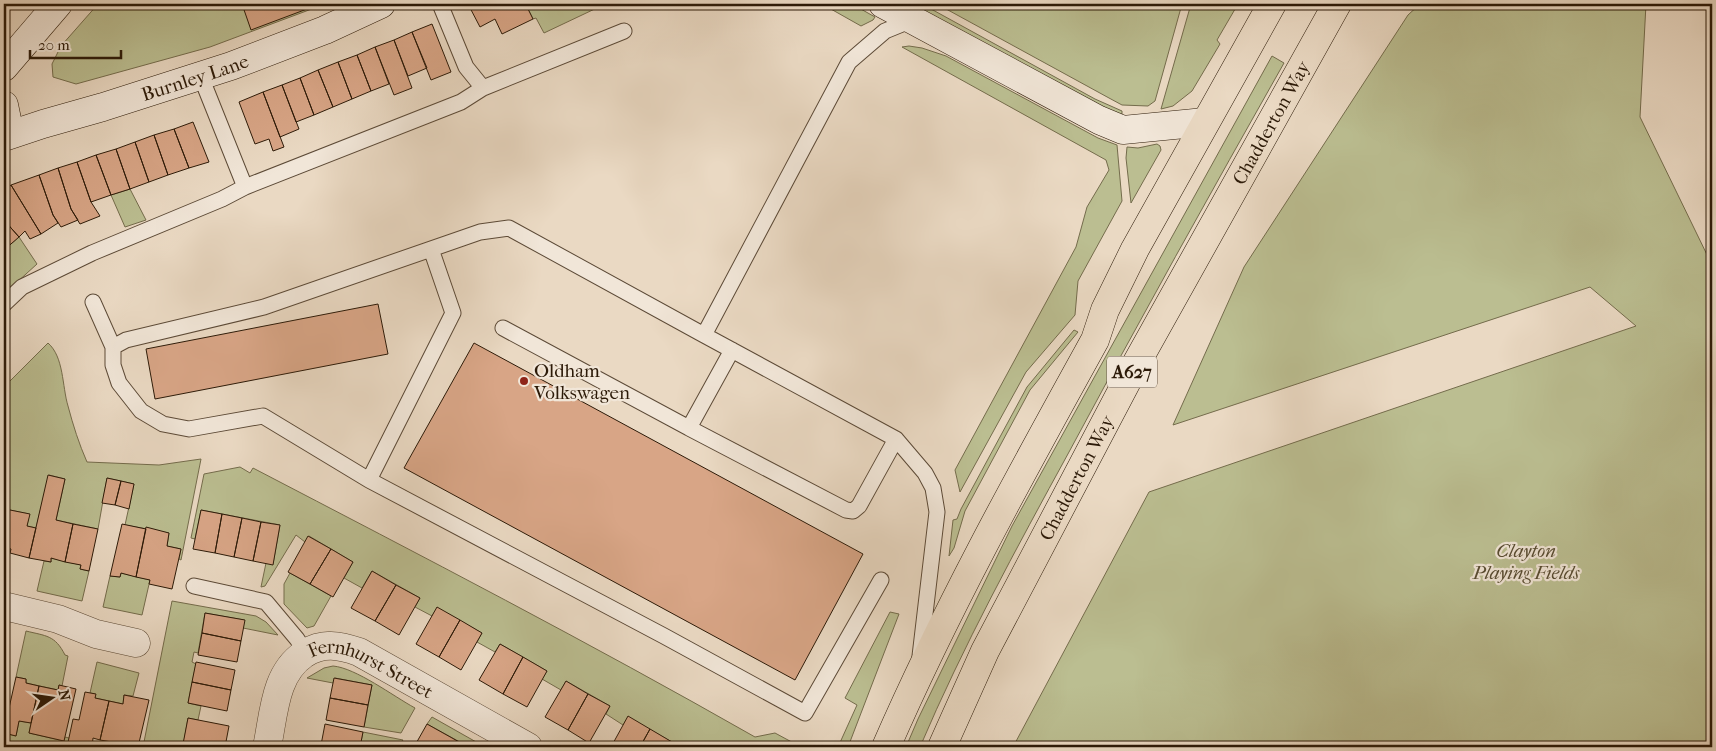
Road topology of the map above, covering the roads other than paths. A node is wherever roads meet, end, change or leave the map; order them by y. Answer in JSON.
{"nodes":[{"id":1,"x":58,"y":4,"type":"edge"},
{"id":2,"x":381,"y":4,"type":"edge"},
{"id":3,"x":440,"y":4,"type":"edge"},
{"id":4,"x":883,"y":4,"type":"edge"},
{"id":5,"x":1272,"y":4,"type":"edge"},
{"id":6,"x":1337,"y":4,"type":"edge"},
{"id":7,"x":912,"y":20,"type":"junction"},
{"id":8,"x":624,"y":31,"type":"dead end"},
{"id":9,"x":4,"y":67,"type":"edge"},
{"id":10,"x":201,"y":77,"type":"junction"},
{"id":11,"x":483,"y":88,"type":"junction"},
{"id":12,"x":4,"y":105,"type":"edge"},
{"id":13,"x":1205,"y":122,"type":"junction"},
{"id":14,"x":6,"y":133,"type":"edge"},
{"id":15,"x":245,"y":187,"type":"junction"},
{"id":16,"x":431,"y":249,"type":"junction"},
{"id":17,"x":93,"y":302,"type":"dead end"},
{"id":18,"x":4,"y":304,"type":"edge"},
{"id":19,"x":503,"y":328,"type":"dead end"},
{"id":20,"x":704,"y":335,"type":"junction"},
{"id":21,"x":113,"y":347,"type":"junction"},
{"id":22,"x":732,"y":350,"type":"junction"},
{"id":23,"x":689,"y":428,"type":"junction"},
{"id":24,"x":896,"y":439,"type":"junction"},
{"id":25,"x":369,"y":480,"type":"junction"},
{"id":26,"x":881,"y":580,"type":"dead end"},
{"id":27,"x":194,"y":586,"type":"dead end"},
{"id":28,"x":4,"y":606,"type":"edge"},
{"id":29,"x":136,"y":642,"type":"dead end"},
{"id":30,"x":306,"y":653,"type":"junction"},
{"id":31,"x":917,"y":675,"type":"junction"},
{"id":32,"x":267,"y":747,"type":"edge"},
{"id":33,"x":528,"y":747,"type":"edge"},
{"id":34,"x":886,"y":747,"type":"edge"},
{"id":35,"x":942,"y":747,"type":"edge"}],
"edges":[{"from":1,"to":9,"type":"street"},
{"from":2,"to":10,"type":"street","name":"Burnley Lane"},
{"from":3,"to":11,"type":"lane"},
{"from":4,"to":7,"type":"street"},
{"from":5,"to":13,"type":"highway","number":"A627"},
{"from":6,"to":35,"type":"highway","name":"Chadderton Way","number":"A627"},
{"from":7,"to":13,"type":"street"},
{"from":7,"to":20,"type":"lane"},
{"from":8,"to":11,"type":"lane"},
{"from":10,"to":14,"type":"street","name":"Burnley Lane"},
{"from":10,"to":15,"type":"lane"},
{"from":11,"to":15,"type":"lane"},
{"from":12,"to":14,"type":"street"},
{"from":13,"to":31,"type":"highway","number":"A627"},
{"from":15,"to":18,"type":"lane"},
{"from":16,"to":20,"type":"lane"},
{"from":16,"to":21,"type":"lane"},
{"from":16,"to":25,"type":"lane"},
{"from":17,"to":21,"type":"lane"},
{"from":19,"to":23,"type":"lane"},
{"from":20,"to":22,"type":"lane"},
{"from":21,"to":25,"type":"lane"},
{"from":22,"to":23,"type":"lane"},
{"from":22,"to":24,"type":"lane"},
{"from":23,"to":24,"type":"lane"},
{"from":24,"to":31,"type":"lane"},
{"from":25,"to":26,"type":"lane"},
{"from":27,"to":30,"type":"lane"},
{"from":28,"to":29,"type":"street"},
{"from":30,"to":32,"type":"street","name":"Fernhurst Street"},
{"from":30,"to":33,"type":"street","name":"Fernhurst Street"},
{"from":31,"to":34,"type":"highway","number":"A627"}]}
